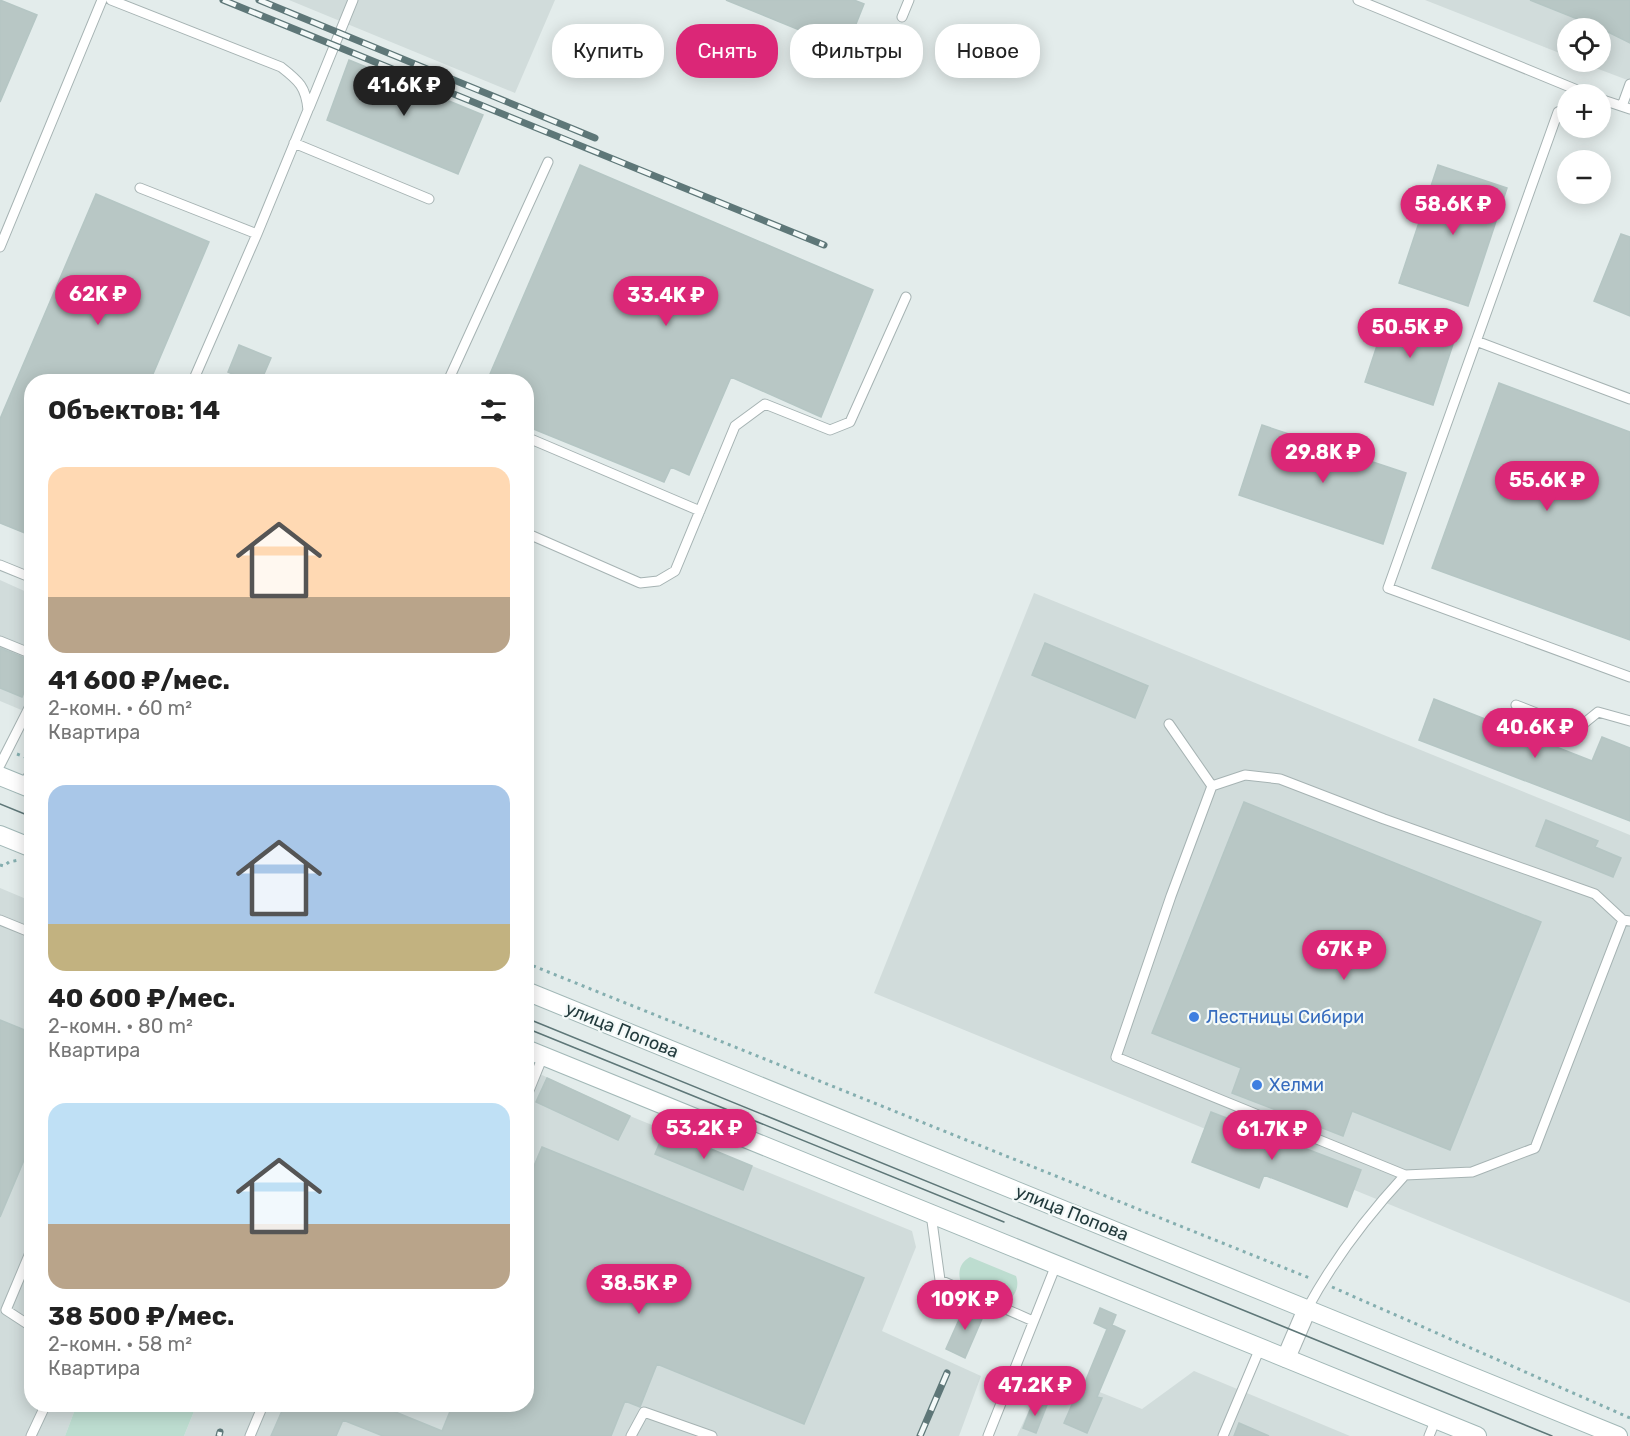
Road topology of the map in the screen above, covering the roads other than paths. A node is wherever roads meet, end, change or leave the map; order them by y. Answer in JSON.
{"nodes":[{"id":1,"x":102,"y":0,"type":"edge"},
{"id":2,"x":111,"y":0,"type":"edge"},
{"id":3,"x":353,"y":0,"type":"edge"},
{"id":4,"x":909,"y":0,"type":"edge"},
{"id":5,"x":1358,"y":0,"type":"edge"},
{"id":6,"x":902,"y":17,"type":"dead end"},
{"id":7,"x":1563,"y":84,"type":"edge"},
{"id":8,"x":1630,"y":84,"type":"edge"},
{"id":9,"x":1611,"y":103,"type":"edge"},
{"id":10,"x":1626,"y":108,"type":"edge"},
{"id":11,"x":308,"y":110,"type":"junction"},
{"id":12,"x":1557,"y":115,"type":"edge"},
{"id":13,"x":294,"y":143,"type":"junction"},
{"id":14,"x":548,"y":162,"type":"dead end"},
{"id":15,"x":140,"y":188,"type":"dead end"},
{"id":16,"x":429,"y":199,"type":"dead end"},
{"id":17,"x":257,"y":234,"type":"junction"},
{"id":18,"x":0,"y":247,"type":"edge"},
{"id":19,"x":906,"y":297,"type":"dead end"},
{"id":20,"x":1476,"y":342,"type":"junction"},
{"id":21,"x":196,"y":374,"type":"edge"},
{"id":22,"x":451,"y":374,"type":"edge"},
{"id":23,"x":1630,"y":399,"type":"edge"},
{"id":24,"x":534,"y":440,"type":"edge"},
{"id":25,"x":700,"y":511,"type":"junction"},
{"id":26,"x":534,"y":537,"type":"edge"},
{"id":27,"x":0,"y":565,"type":"edge"},
{"id":28,"x":24,"y":575,"type":"edge"},
{"id":29,"x":0,"y":641,"type":"edge"},
{"id":30,"x":24,"y":651,"type":"edge"},
{"id":31,"x":1630,"y":677,"type":"edge"},
{"id":32,"x":1515,"y":705,"type":"dead end"},
{"id":33,"x":24,"y":718,"type":"edge"},
{"id":34,"x":1630,"y":721,"type":"edge"},
{"id":35,"x":1169,"y":724,"type":"dead end"},
{"id":36,"x":0,"y":765,"type":"edge"},
{"id":37,"x":0,"y":776,"type":"edge"},
{"id":38,"x":24,"y":780,"type":"edge"},
{"id":39,"x":1212,"y":786,"type":"junction"},
{"id":40,"x":0,"y":835,"type":"edge"},
{"id":41,"x":24,"y":852,"type":"edge"},
{"id":42,"x":0,"y":920,"type":"edge"},
{"id":43,"x":1626,"y":920,"type":"edge"},
{"id":44,"x":24,"y":930,"type":"edge"},
{"id":45,"x":534,"y":994,"type":"edge"},
{"id":46,"x":535,"y":1052,"type":"edge"},
{"id":47,"x":1405,"y":1175,"type":"junction"},
{"id":48,"x":931,"y":1214,"type":"junction"},
{"id":49,"x":1056,"y":1265,"type":"junction"},
{"id":50,"x":24,"y":1267,"type":"edge"},
{"id":51,"x":1307,"y":1309,"type":"junction"},
{"id":52,"x":1033,"y":1321,"type":"junction"},
{"id":53,"x":24,"y":1322,"type":"edge"},
{"id":54,"x":1260,"y":1348,"type":"junction"},
{"id":55,"x":1286,"y":1358,"type":"junction"},
{"id":56,"x":1013,"y":1373,"type":"junction"},
{"id":57,"x":1060,"y":1392,"type":"dead end"},
{"id":58,"x":42,"y":1412,"type":"edge"},
{"id":59,"x":260,"y":1412,"type":"edge"},
{"id":60,"x":1432,"y":1428,"type":"edge"},
{"id":61,"x":31,"y":1436,"type":"edge"},
{"id":62,"x":250,"y":1436,"type":"edge"},
{"id":63,"x":631,"y":1436,"type":"edge"},
{"id":64,"x":712,"y":1436,"type":"edge"},
{"id":65,"x":988,"y":1436,"type":"edge"},
{"id":66,"x":1223,"y":1436,"type":"edge"},
{"id":67,"x":1477,"y":1436,"type":"edge"},
{"id":68,"x":1618,"y":1436,"type":"edge"}],
"edges":[{"from":1,"to":18,"type":"lane"},
{"from":2,"to":11,"type":"lane"},
{"from":3,"to":11,"type":"lane"},
{"from":4,"to":6,"type":"lane"},
{"from":5,"to":7,"type":"lane"},
{"from":8,"to":10,"type":"lane"},
{"from":9,"to":10,"type":"lane"},
{"from":11,"to":13,"type":"lane"},
{"from":12,"to":20,"type":"lane"},
{"from":13,"to":16,"type":"lane"},
{"from":13,"to":17,"type":"lane"},
{"from":14,"to":22,"type":"lane"},
{"from":15,"to":17,"type":"lane"},
{"from":17,"to":21,"type":"lane"},
{"from":19,"to":25,"type":"lane"},
{"from":20,"to":23,"type":"lane"},
{"from":20,"to":31,"type":"lane"},
{"from":24,"to":25,"type":"lane"},
{"from":25,"to":26,"type":"lane"},
{"from":27,"to":28,"type":"lane"},
{"from":29,"to":30,"type":"lane"},
{"from":32,"to":34,"type":"lane"},
{"from":33,"to":36,"type":"lane"},
{"from":35,"to":39,"type":"lane"},
{"from":37,"to":38,"type":"main road"},
{"from":39,"to":43,"type":"lane"},
{"from":39,"to":47,"type":"lane"},
{"from":40,"to":41,"type":"main road"},
{"from":42,"to":44,"type":"lane"},
{"from":43,"to":47,"type":"lane"},
{"from":45,"to":51,"type":"main road","name":"улица Попова"},
{"from":46,"to":48,"type":"main road"},
{"from":47,"to":51,"type":"lane"},
{"from":48,"to":49,"type":"main road"},
{"from":48,"to":52,"type":"lane"},
{"from":49,"to":52,"type":"lane"},
{"from":49,"to":54,"type":"main road"},
{"from":50,"to":53,"type":"lane"},
{"from":51,"to":55,"type":"main road"},
{"from":51,"to":68,"type":"main road","name":"улица Попова"},
{"from":52,"to":56,"type":"lane"},
{"from":54,"to":55,"type":"main road"},
{"from":54,"to":66,"type":"lane"},
{"from":55,"to":60,"type":"main road"},
{"from":56,"to":57,"type":"lane"},
{"from":56,"to":65,"type":"lane"},
{"from":58,"to":61,"type":"lane"},
{"from":59,"to":62,"type":"lane"},
{"from":60,"to":67,"type":"main road"},
{"from":63,"to":64,"type":"lane"}]}
